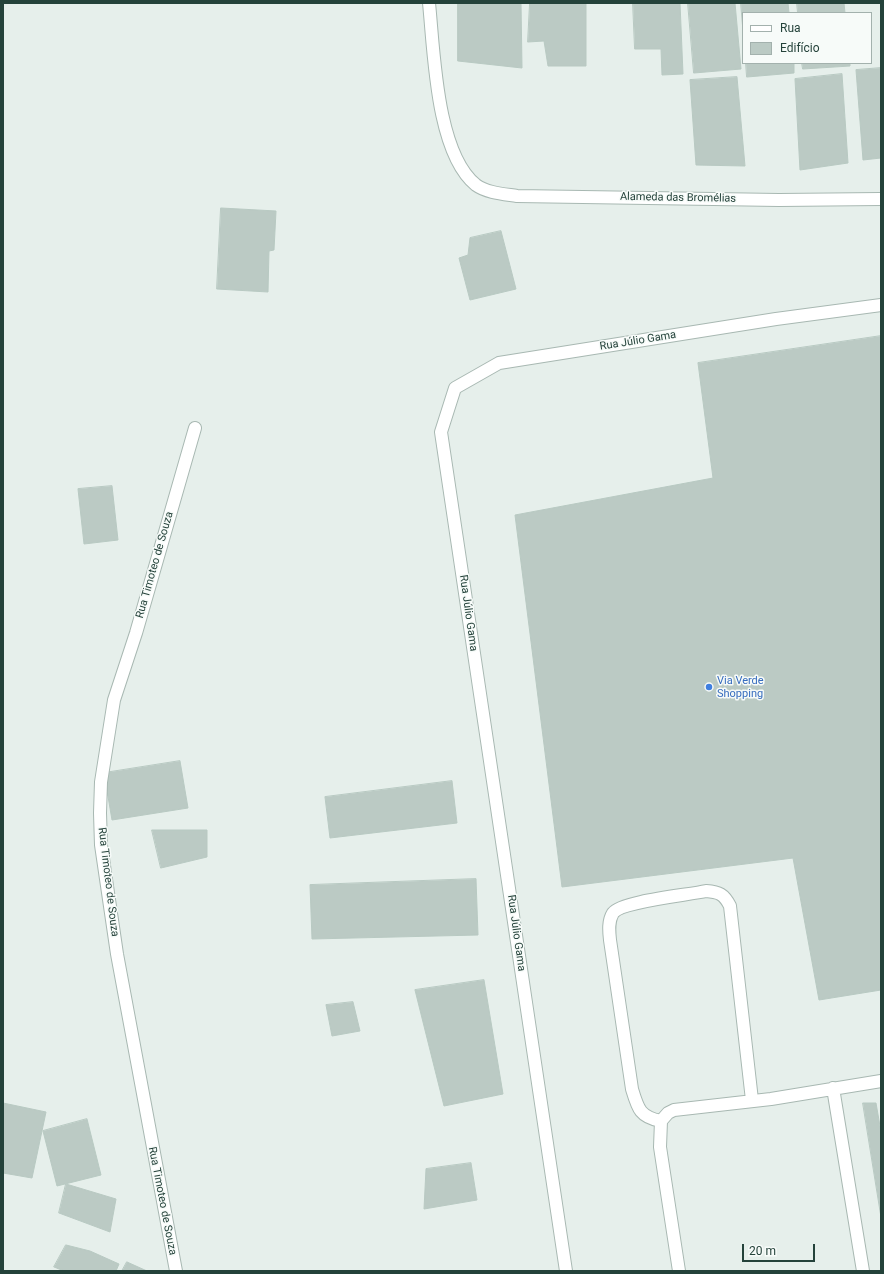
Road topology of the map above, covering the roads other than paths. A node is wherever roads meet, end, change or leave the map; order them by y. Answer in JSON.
{"nodes":[{"id":1,"x":429,"y":3,"type":"edge"},
{"id":2,"x":881,"y":199,"type":"edge"},
{"id":3,"x":881,"y":305,"type":"edge"},
{"id":4,"x":195,"y":428,"type":"dead end"},
{"id":5,"x":881,"y":1081,"type":"edge"},
{"id":6,"x":833,"y":1088,"type":"junction"},
{"id":7,"x":752,"y":1100,"type":"junction"},
{"id":8,"x":661,"y":1121,"type":"junction"},
{"id":9,"x":176,"y":1271,"type":"edge"},
{"id":10,"x":566,"y":1271,"type":"edge"},
{"id":11,"x":679,"y":1271,"type":"edge"},
{"id":12,"x":863,"y":1271,"type":"edge"}],
"edges":[{"from":1,"to":2,"type":"street","name":"Alameda das Bromélias"},
{"from":3,"to":10,"type":"street","name":"Rua Júlio Gama"},
{"from":4,"to":9,"type":"street","name":"Rua Timoteo de Souza"},
{"from":5,"to":6,"type":"street"},
{"from":6,"to":7,"type":"street"},
{"from":6,"to":12,"type":"street"},
{"from":7,"to":8,"type":"street"},
{"from":7,"to":8,"type":"street"},
{"from":8,"to":11,"type":"street"}]}
